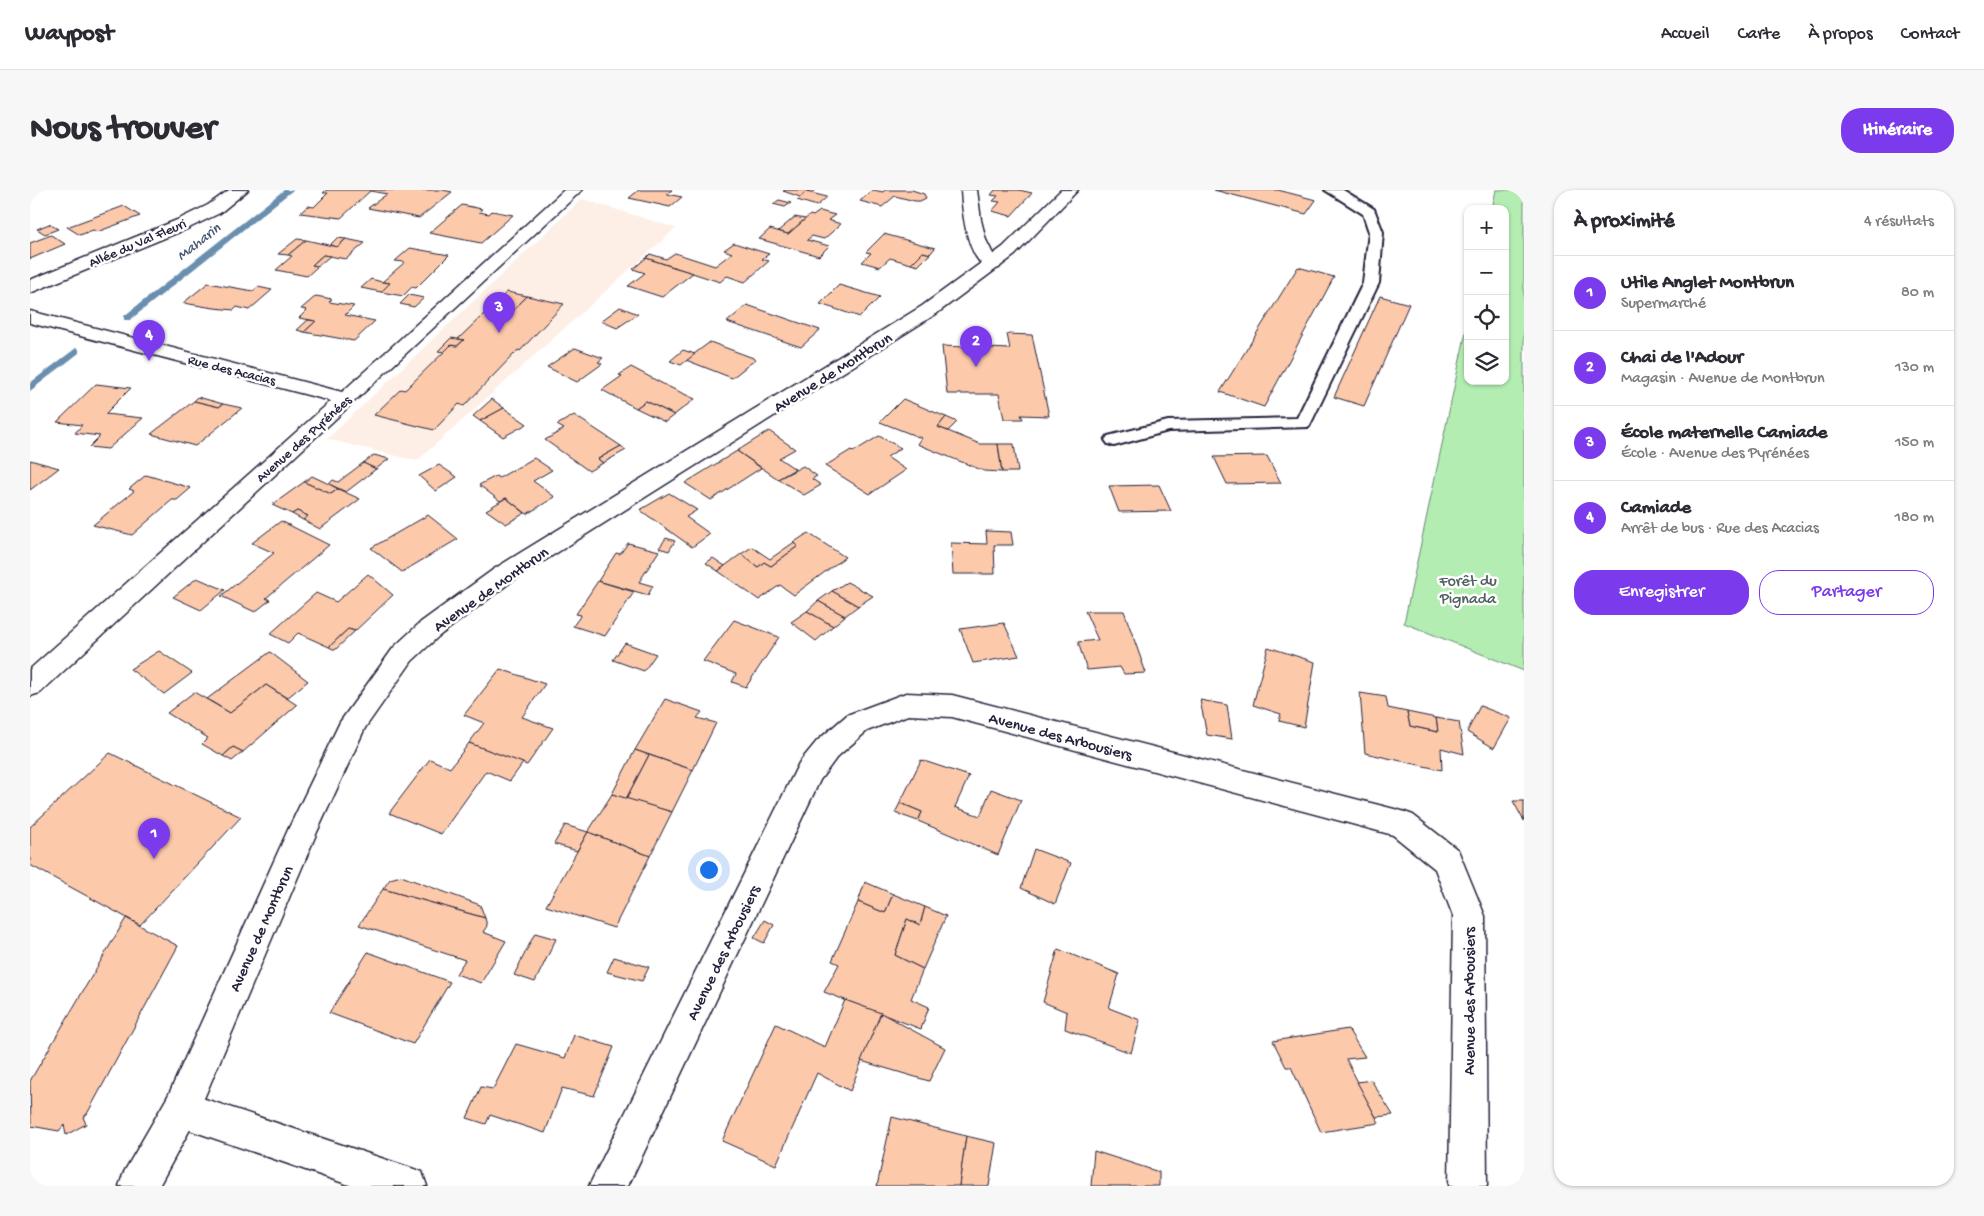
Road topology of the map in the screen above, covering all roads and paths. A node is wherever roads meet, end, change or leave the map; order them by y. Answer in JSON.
{"nodes":[{"id":1,"x":240,"y":190,"type":"edge"},
{"id":2,"x":574,"y":190,"type":"edge"},
{"id":3,"x":969,"y":190,"type":"edge"},
{"id":4,"x":1070,"y":190,"type":"edge"},
{"id":5,"x":1332,"y":190,"type":"edge"},
{"id":6,"x":993,"y":264,"type":"junction"},
{"id":7,"x":30,"y":287,"type":"edge"},
{"id":8,"x":30,"y":317,"type":"edge"},
{"id":9,"x":346,"y":399,"type":"junction"},
{"id":10,"x":1114,"y":440,"type":"dead end"},
{"id":11,"x":30,"y":685,"type":"edge"},
{"id":12,"x":181,"y":1108,"type":"junction"},
{"id":13,"x":138,"y":1186,"type":"edge"},
{"id":14,"x":408,"y":1186,"type":"edge"},
{"id":15,"x":608,"y":1186,"type":"edge"},
{"id":16,"x":1468,"y":1186,"type":"edge"}],
"edges":[{"from":1,"to":7,"type":"street","name":"Allée du Val Fleuri"},
{"from":2,"to":9,"type":"street","name":"Avenue des Pyrénées"},
{"from":3,"to":6,"type":"street"},
{"from":4,"to":6,"type":"street","name":"Avenue de Montbrun"},
{"from":5,"to":10,"type":"lane"},
{"from":6,"to":12,"type":"street","name":"Avenue de Montbrun"},
{"from":8,"to":9,"type":"street","name":"Rue des Acacias"},
{"from":9,"to":11,"type":"street","name":"Avenue des Pyrénées"},
{"from":12,"to":13,"type":"street","name":"Avenue de Montbrun"},
{"from":12,"to":14,"type":"street"},
{"from":15,"to":16,"type":"street","name":"Avenue des Arbousiers"}]}
